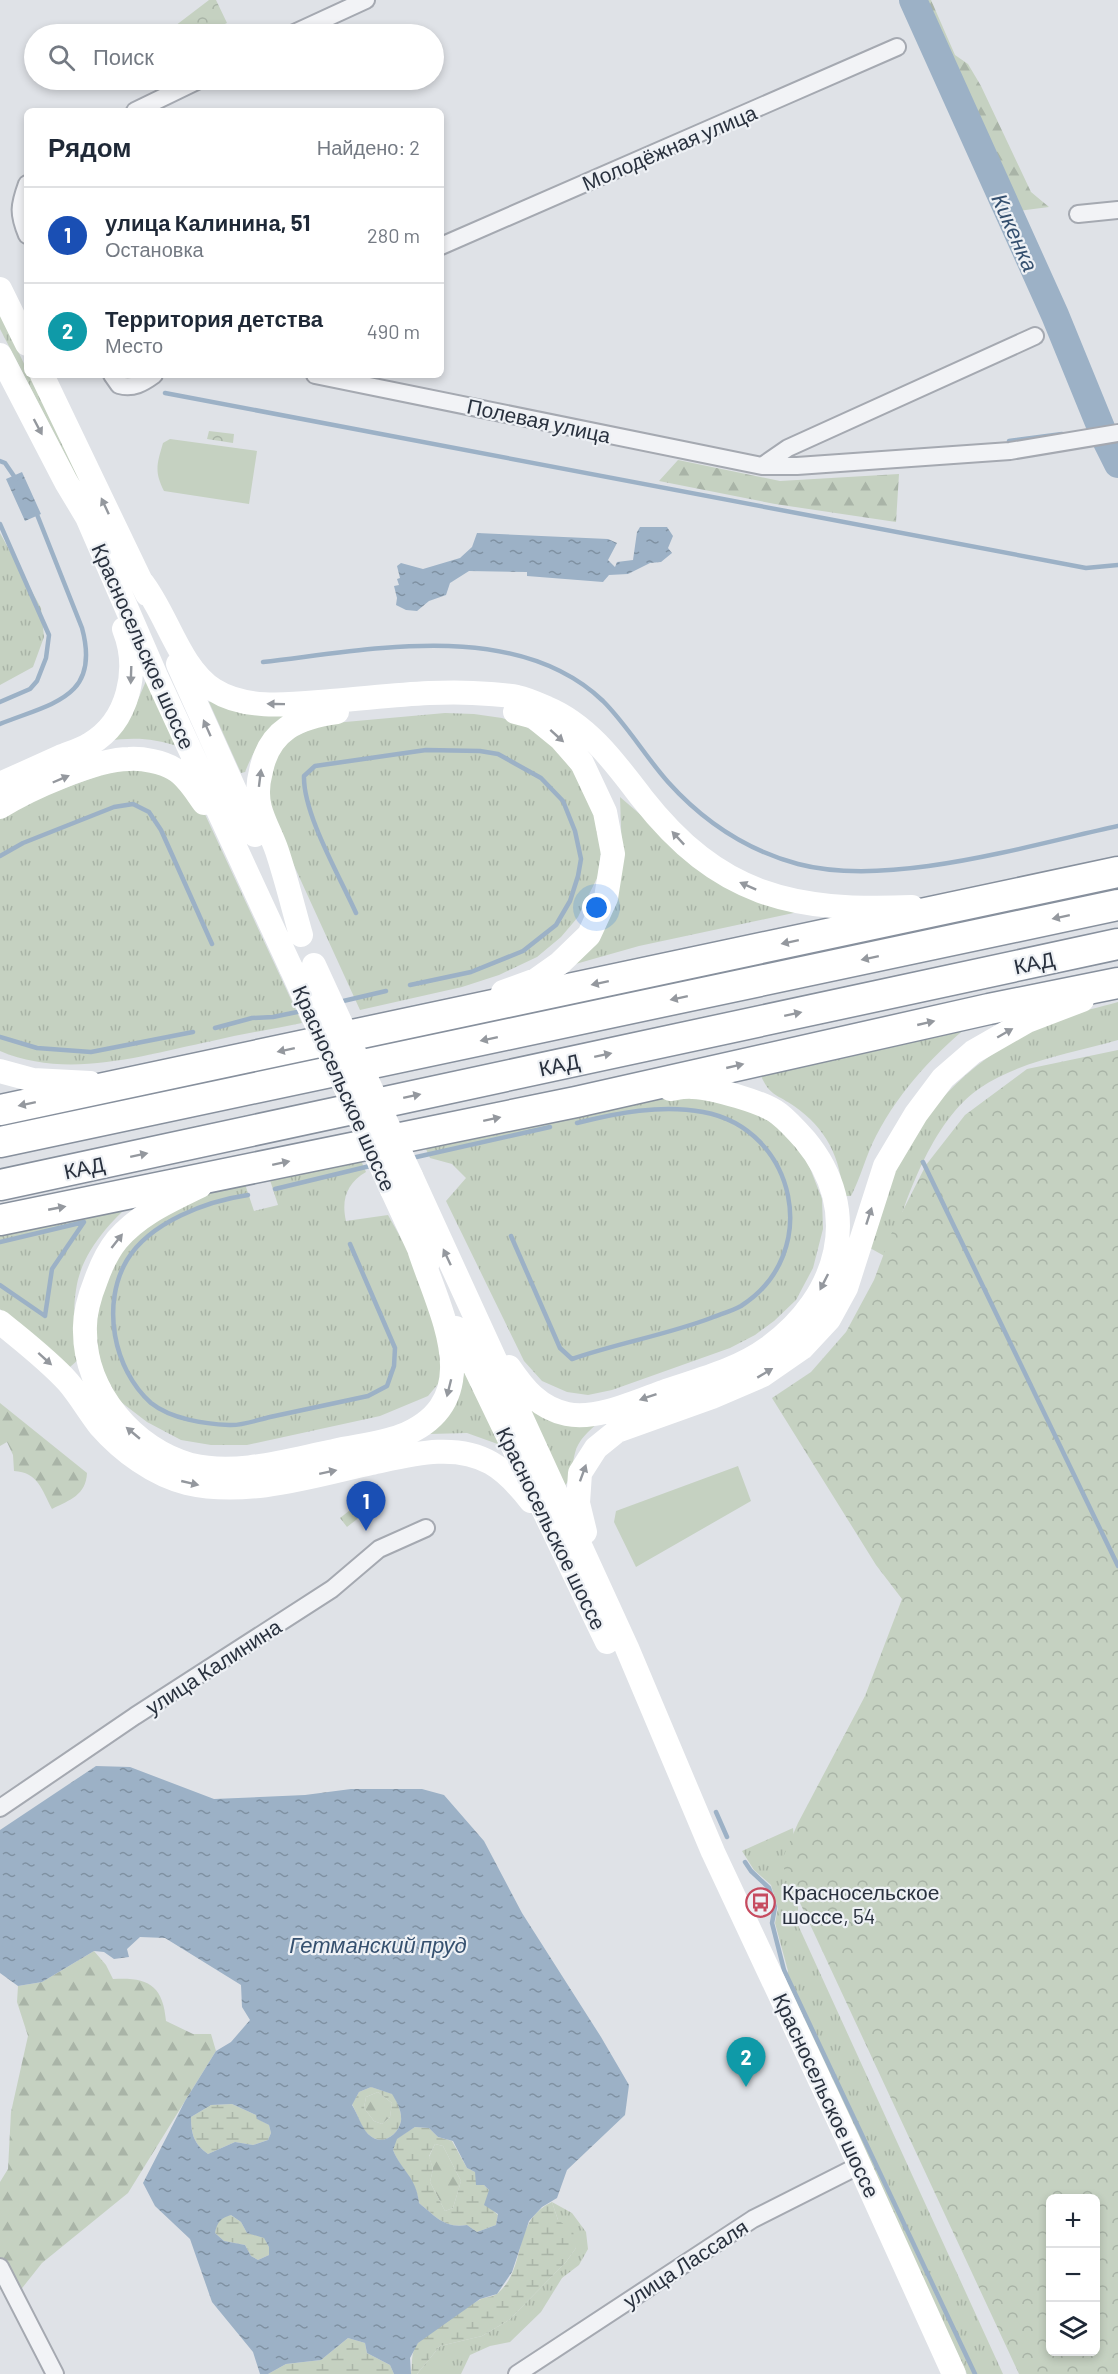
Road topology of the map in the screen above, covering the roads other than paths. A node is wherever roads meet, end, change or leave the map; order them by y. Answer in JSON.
{"nodes":[{"id":1,"x":366,"y":0,"type":"edge"},
{"id":2,"x":314,"y":24,"type":"edge"},
{"id":3,"x":897,"y":47,"type":"dead end"},
{"id":4,"x":178,"y":90,"type":"edge"},
{"id":5,"x":141,"y":108,"type":"edge"},
{"id":6,"x":24,"y":193,"type":"edge"},
{"id":7,"x":1118,"y":210,"type":"edge"},
{"id":8,"x":1078,"y":214,"type":"dead end"},
{"id":9,"x":24,"y":228,"type":"edge"},
{"id":10,"x":444,"y":245,"type":"edge"},
{"id":11,"x":0,"y":289,"type":"edge"},
{"id":12,"x":1035,"y":336,"type":"dead end"},
{"id":13,"x":24,"y":338,"type":"edge"},
{"id":14,"x":0,"y":355,"type":"edge"},
{"id":15,"x":43,"y":378,"type":"edge"},
{"id":16,"x":114,"y":378,"type":"edge"},
{"id":17,"x":149,"y":378,"type":"edge"},
{"id":18,"x":330,"y":378,"type":"edge"},
{"id":19,"x":1117,"y":434,"type":"edge"},
{"id":20,"x":762,"y":466,"type":"junction"},
{"id":21,"x":66,"y":482,"type":"junction"},
{"id":22,"x":141,"y":581,"type":"junction"},
{"id":23,"x":0,"y":784,"type":"edge"},
{"id":24,"x":0,"y":807,"type":"edge"},
{"id":25,"x":1118,"y":872,"type":"edge"},
{"id":26,"x":971,"y":904,"type":"junction"},
{"id":27,"x":1118,"y":905,"type":"edge"},
{"id":28,"x":269,"y":921,"type":"junction"},
{"id":29,"x":301,"y":935,"type":"junction"},
{"id":30,"x":1118,"y":944,"type":"edge"},
{"id":31,"x":303,"y":967,"type":"junction"},
{"id":32,"x":1118,"y":985,"type":"edge"},
{"id":33,"x":405,"y":1025,"type":"junction"},
{"id":34,"x":0,"y":1071,"type":"edge"},
{"id":35,"x":125,"y":1083,"type":"junction"},
{"id":36,"x":576,"y":1101,"type":"junction"},
{"id":37,"x":0,"y":1110,"type":"edge"},
{"id":38,"x":0,"y":1142,"type":"edge"},
{"id":39,"x":224,"y":1175,"type":"junction"},
{"id":40,"x":0,"y":1185,"type":"edge"},
{"id":41,"x":0,"y":1220,"type":"edge"},
{"id":42,"x":420,"y":1252,"type":"junction"},
{"id":43,"x":468,"y":1302,"type":"junction"},
{"id":44,"x":0,"y":1322,"type":"edge"},
{"id":45,"x":551,"y":1527,"type":"junction"},
{"id":46,"x":426,"y":1528,"type":"dead end"},
{"id":47,"x":627,"y":1648,"type":"junction"},
{"id":48,"x":0,"y":1808,"type":"edge"},
{"id":49,"x":698,"y":1817,"type":"junction"},
{"id":50,"x":860,"y":2165,"type":"junction"},
{"id":51,"x":0,"y":2267,"type":"edge"},
{"id":52,"x":56,"y":2374,"type":"edge"},
{"id":53,"x":517,"y":2374,"type":"edge"},
{"id":54,"x":954,"y":2374,"type":"edge"}],
"edges":[{"from":1,"to":2,"type":"street"},
{"from":3,"to":10,"type":"street","name":"Молодёжная улица"},
{"from":4,"to":5,"type":"street"},
{"from":6,"to":9,"type":"street"},
{"from":7,"to":8,"type":"street"},
{"from":11,"to":13,"type":"main road"},
{"from":12,"to":20,"type":"street"},
{"from":14,"to":21,"type":"main road","name":"Красносельское шоссе","one_way":true},
{"from":22,"to":15,"type":"main road","name":"Красносельское шоссе","one_way":true},
{"from":16,"to":17,"type":"street"},
{"from":18,"to":20,"type":"street","name":"Полевая улица"},
{"from":19,"to":20,"type":"street","name":"Полевая улица"},
{"from":21,"to":23,"type":"main road","one_way":true},
{"from":21,"to":28,"type":"main road","name":"Красносельское шоссе"},
{"from":26,"to":22,"type":"main road","one_way":true},
{"from":29,"to":22,"type":"main road","name":"Красносельское шоссе","one_way":true},
{"from":24,"to":28,"type":"main road","one_way":true},
{"from":25,"to":26,"type":"highway"},
{"from":26,"to":33,"type":"highway","one_way":true},
{"from":27,"to":38,"type":"highway","name":"КАД","one_way":true},
{"from":28,"to":31,"type":"main road","name":"Красносельское шоссе"},
{"from":29,"to":31,"type":"main road","name":"Красносельское шоссе"},
{"from":29,"to":33,"type":"main road","one_way":true},
{"from":40,"to":30,"type":"highway","name":"КАД","one_way":true},
{"from":31,"to":42,"type":"main road","name":"Красносельское шоссе","bridge":true},
{"from":43,"to":31,"type":"main road","name":"Красносельское шоссе","one_way":true,"bridge":true},
{"from":36,"to":32,"type":"highway","one_way":true},
{"from":47,"to":32,"type":"main road","one_way":true},
{"from":33,"to":35,"type":"highway","one_way":true},
{"from":34,"to":35,"type":"main road"},
{"from":35,"to":37,"type":"highway","one_way":true},
{"from":39,"to":36,"type":"highway","one_way":true},
{"from":36,"to":43,"type":"main road","one_way":true},
{"from":41,"to":39,"type":"highway","one_way":true},
{"from":42,"to":39,"type":"main road","one_way":true},
{"from":42,"to":45,"type":"main road","name":"Красносельское шоссе"},
{"from":43,"to":47,"type":"main road","name":"Красносельское шоссе"},
{"from":44,"to":45,"type":"main road","one_way":true},
{"from":45,"to":49,"type":"main road","name":"Красносельское шоссе"},
{"from":46,"to":48,"type":"street","name":"улица Калинина"},
{"from":47,"to":49,"type":"main road","name":"Красносельское шоссе"},
{"from":49,"to":50,"type":"main road","name":"Красносельское шоссе"},
{"from":50,"to":53,"type":"street","name":"улица Лассаля"},
{"from":50,"to":54,"type":"main road","name":"Красносельское шоссе"},
{"from":51,"to":52,"type":"street"}]}
